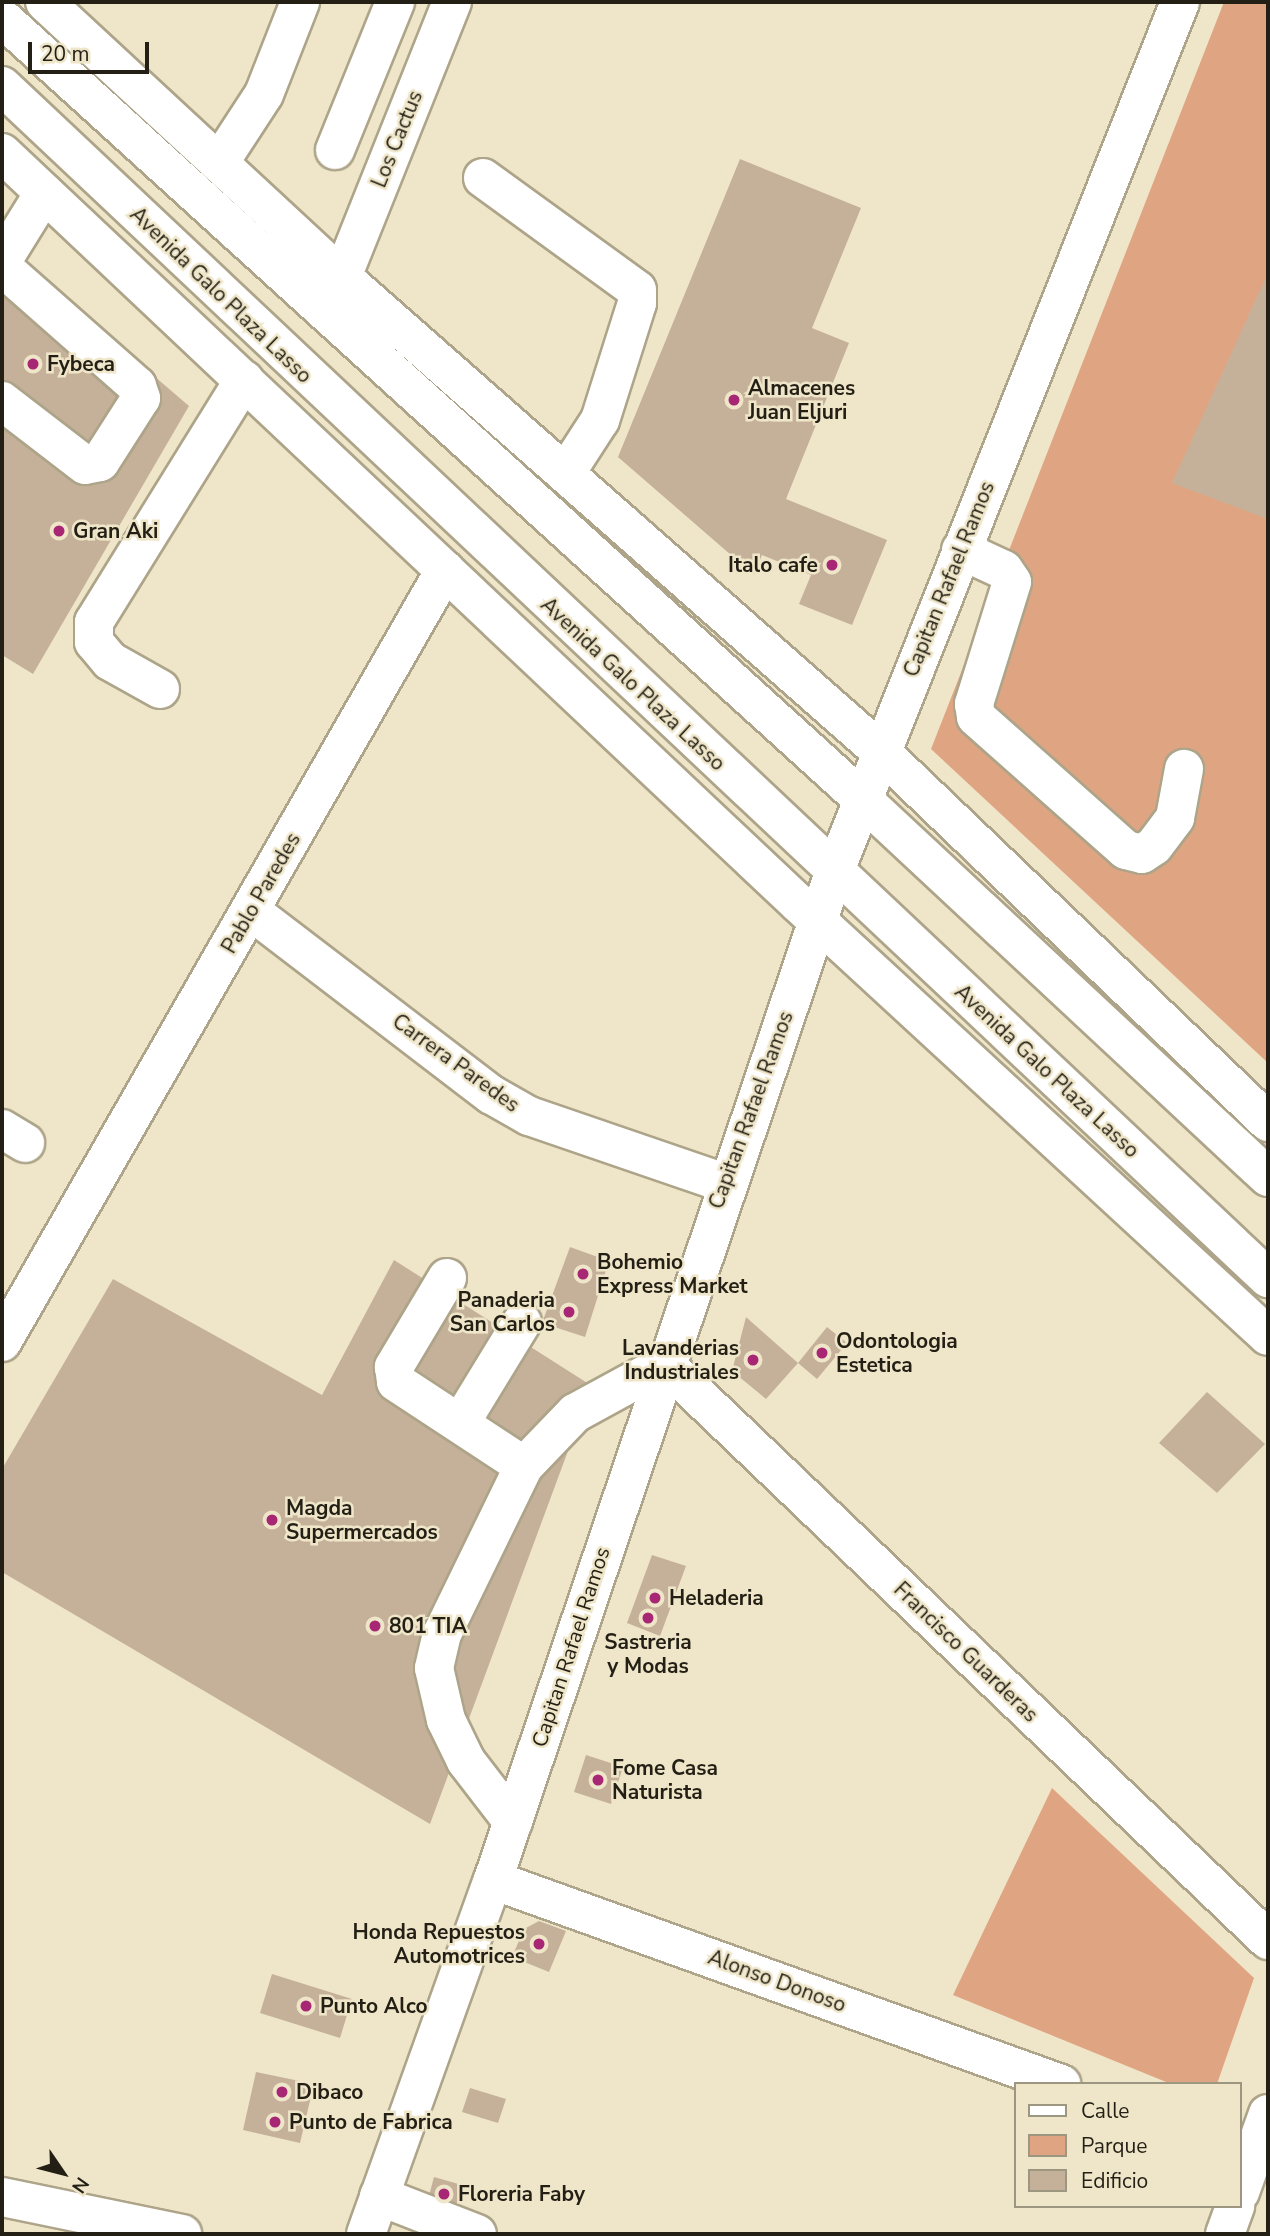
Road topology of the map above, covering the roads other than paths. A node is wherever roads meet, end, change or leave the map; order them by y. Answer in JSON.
{"nodes":[{"id":1,"x":45,"y":2,"type":"edge"},
{"id":2,"x":300,"y":2,"type":"edge"},
{"id":3,"x":395,"y":2,"type":"edge"},
{"id":4,"x":452,"y":2,"type":"edge"},
{"id":5,"x":1180,"y":2,"type":"edge"},
{"id":6,"x":2,"y":18,"type":"edge"},
{"id":7,"x":376,"y":49,"type":"junction"},
{"id":8,"x":428,"y":62,"type":"junction"},
{"id":9,"x":2,"y":86,"type":"edge"},
{"id":10,"x":335,"y":150,"type":"dead end"},
{"id":11,"x":2,"y":153,"type":"edge"},
{"id":12,"x":219,"y":163,"type":"junction"},
{"id":13,"x":483,"y":177,"type":"dead end"},
{"id":14,"x":44,"y":193,"type":"junction"},
{"id":15,"x":2,"y":261,"type":"edge"},
{"id":16,"x":2,"y":267,"type":"edge"},
{"id":17,"x":342,"y":277,"type":"junction"},
{"id":18,"x":244,"y":380,"type":"junction"},
{"id":19,"x":2,"y":401,"type":"edge"},
{"id":20,"x":565,"y":474,"type":"junction"},
{"id":21,"x":961,"y":550,"type":"junction"},
{"id":22,"x":445,"y":570,"type":"junction"},
{"id":23,"x":160,"y":689,"type":"dead end"},
{"id":24,"x":880,"y":751,"type":"junction"},
{"id":25,"x":1184,"y":769,"type":"dead end"},
{"id":26,"x":861,"y":798,"type":"junction"},
{"id":27,"x":834,"y":873,"type":"junction"},
{"id":28,"x":251,"y":911,"type":"junction"},
{"id":29,"x":818,"y":921,"type":"junction"},
{"id":30,"x":1268,"y":1122,"type":"edge"},
{"id":31,"x":1268,"y":1177,"type":"edge"},
{"id":32,"x":725,"y":1183,"type":"junction"},
{"id":33,"x":447,"y":1278,"type":"dead end"},
{"id":34,"x":1268,"y":1278,"type":"edge"},
{"id":35,"x":522,"y":1322,"type":"dead end"},
{"id":36,"x":1268,"y":1336,"type":"edge"},
{"id":37,"x":2,"y":1342,"type":"edge"},
{"id":38,"x":664,"y":1364,"type":"junction"},
{"id":39,"x":461,"y":1422,"type":"junction"},
{"id":40,"x":524,"y":1466,"type":"junction"},
{"id":41,"x":513,"y":1822,"type":"junction"},
{"id":42,"x":493,"y":1880,"type":"junction"},
{"id":43,"x":1268,"y":1940,"type":"edge"},
{"id":44,"x":1055,"y":2082,"type":"edge"},
{"id":45,"x":1268,"y":2114,"type":"edge"},
{"id":46,"x":1247,"y":2151,"type":"edge"},
{"id":47,"x":1242,"y":2180,"type":"edge"},
{"id":48,"x":379,"y":2196,"type":"junction"},
{"id":49,"x":2,"y":2197,"type":"edge"},
{"id":50,"x":1234,"y":2208,"type":"edge"},
{"id":51,"x":182,"y":2234,"type":"edge"},
{"id":52,"x":366,"y":2234,"type":"edge"},
{"id":53,"x":477,"y":2234,"type":"edge"},
{"id":54,"x":1225,"y":2234,"type":"edge"}],
"edges":[{"from":1,"to":12,"type":"main road"},
{"from":2,"to":12,"type":"main road"},
{"from":3,"to":7,"type":"main road"},
{"from":4,"to":8,"type":"main road","name":"Los Cactus"},
{"from":5,"to":21,"type":"main road","name":"Capitan Rafael Ramos"},
{"from":6,"to":26,"type":"main road"},
{"from":7,"to":8,"type":"main road"},
{"from":7,"to":10,"type":"main road"},
{"from":8,"to":17,"type":"main road","name":"Los Cactus"},
{"from":9,"to":27,"type":"main road","name":"Avenida Galo Plaza Lasso"},
{"from":11,"to":14,"type":"main road"},
{"from":12,"to":17,"type":"main road"},
{"from":13,"to":20,"type":"main road"},
{"from":14,"to":15,"type":"main road"},
{"from":14,"to":18,"type":"main road"},
{"from":16,"to":19,"type":"main road"},
{"from":17,"to":20,"type":"main road"},
{"from":18,"to":22,"type":"main road"},
{"from":18,"to":23,"type":"main road"},
{"from":20,"to":24,"type":"main road"},
{"from":21,"to":24,"type":"main road","name":"Capitan Rafael Ramos"},
{"from":21,"to":25,"type":"main road"},
{"from":22,"to":28,"type":"main road","name":"Pablo Paredes"},
{"from":22,"to":29,"type":"main road"},
{"from":24,"to":26,"type":"main road","name":"Capitan Rafael Ramos"},
{"from":24,"to":30,"type":"main road"},
{"from":26,"to":27,"type":"main road","name":"Capitan Rafael Ramos"},
{"from":26,"to":31,"type":"main road"},
{"from":27,"to":29,"type":"main road","name":"Capitan Rafael Ramos"},
{"from":27,"to":34,"type":"main road","name":"Avenida Galo Plaza Lasso"},
{"from":28,"to":32,"type":"main road","name":"Carrera Paredes"},
{"from":28,"to":37,"type":"main road","name":"Pablo Paredes"},
{"from":29,"to":32,"type":"main road","name":"Capitan Rafael Ramos"},
{"from":29,"to":36,"type":"main road"},
{"from":32,"to":38,"type":"main road","name":"Capitan Rafael Ramos"},
{"from":33,"to":39,"type":"main road"},
{"from":35,"to":39,"type":"main road"},
{"from":38,"to":40,"type":"main road"},
{"from":38,"to":41,"type":"main road","name":"Capitan Rafael Ramos"},
{"from":38,"to":43,"type":"main road","name":"Francisco Guarderas"},
{"from":39,"to":40,"type":"main road"},
{"from":40,"to":41,"type":"main road"},
{"from":41,"to":42,"type":"main road","name":"Capitan Rafael Ramos"},
{"from":42,"to":44,"type":"main road","name":"Alonso Donoso"},
{"from":42,"to":48,"type":"main road","name":"Capitan Rafael Ramos"},
{"from":45,"to":46,"type":"main road"},
{"from":46,"to":47,"type":"main road"},
{"from":48,"to":52,"type":"main road","name":"Capitan Rafael Ramos"},
{"from":48,"to":53,"type":"main road"},
{"from":49,"to":51,"type":"main road"},
{"from":50,"to":54,"type":"main road"}]}
